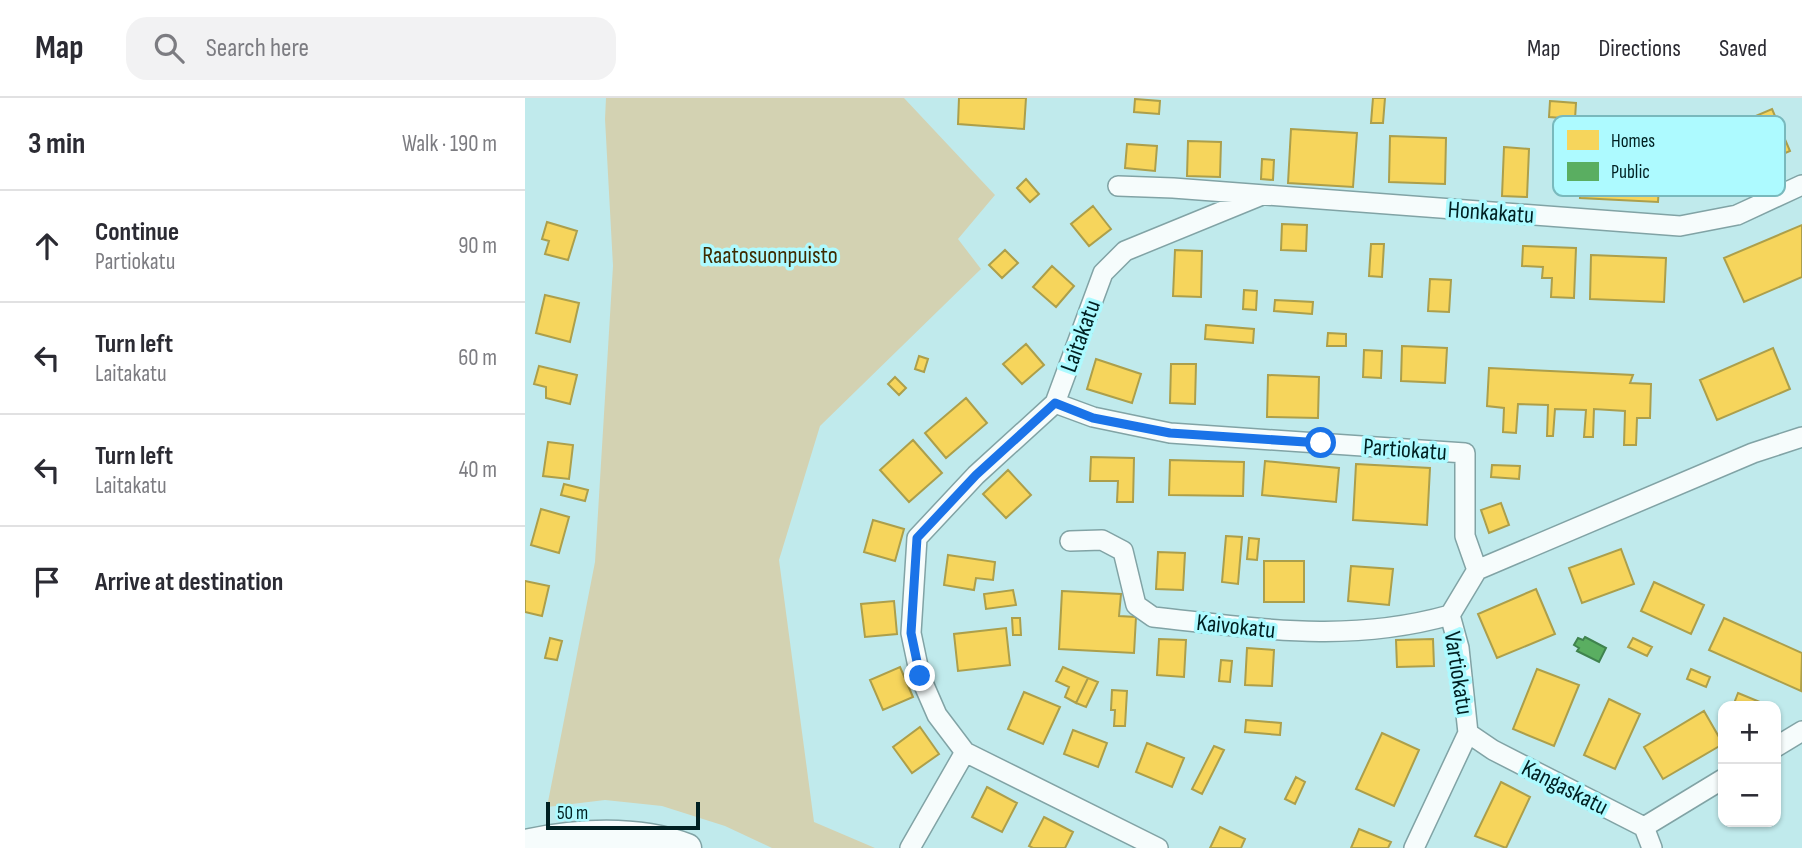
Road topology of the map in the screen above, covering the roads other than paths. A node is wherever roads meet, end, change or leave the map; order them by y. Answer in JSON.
{"nodes":[{"id":1,"x":1802,"y":185,"type":"edge"},
{"id":2,"x":1118,"y":186,"type":"dead end"},
{"id":3,"x":1785,"y":193,"type":"edge"},
{"id":4,"x":1262,"y":195,"type":"junction"},
{"id":5,"x":1778,"y":196,"type":"edge"},
{"id":6,"x":1055,"y":403,"type":"junction"},
{"id":7,"x":1802,"y":437,"type":"edge"},
{"id":8,"x":1070,"y":541,"type":"dead end"},
{"id":9,"x":1477,"y":570,"type":"junction"},
{"id":10,"x":1450,"y":615,"type":"junction"},
{"id":11,"x":1802,"y":732,"type":"edge"},
{"id":12,"x":1468,"y":733,"type":"junction"},
{"id":13,"x":1781,"y":744,"type":"edge"},
{"id":14,"x":965,"y":752,"type":"junction"},
{"id":15,"x":1718,"y":782,"type":"edge"},
{"id":16,"x":1644,"y":827,"type":"junction"},
{"id":17,"x":525,"y":844,"type":"edge"},
{"id":18,"x":687,"y":848,"type":"edge"},
{"id":19,"x":910,"y":848,"type":"edge"},
{"id":20,"x":1158,"y":848,"type":"edge"},
{"id":21,"x":1414,"y":848,"type":"edge"},
{"id":22,"x":1652,"y":848,"type":"edge"}],
"edges":[{"from":1,"to":3,"type":"street","name":"Honkakatu"},
{"from":2,"to":4,"type":"street","name":"Honkakatu"},
{"from":4,"to":5,"type":"street","name":"Honkakatu"},
{"from":4,"to":6,"type":"street","name":"Laitakatu"},
{"from":6,"to":9,"type":"street","name":"Partiokatu"},
{"from":6,"to":14,"type":"street","name":"Laitakatu"},
{"from":7,"to":9,"type":"street"},
{"from":8,"to":10,"type":"street","name":"Kaivokatu"},
{"from":9,"to":10,"type":"street","name":"Vartiokatu"},
{"from":10,"to":12,"type":"street","name":"Vartiokatu"},
{"from":11,"to":13,"type":"street"},
{"from":12,"to":16,"type":"street","name":"Kangaskatu"},
{"from":12,"to":21,"type":"street","name":"Vartiokatu"},
{"from":14,"to":19,"type":"street"},
{"from":14,"to":20,"type":"street","name":"Laitakatu"},
{"from":15,"to":16,"type":"street"},
{"from":16,"to":22,"type":"street"},
{"from":17,"to":18,"type":"street"}]}
